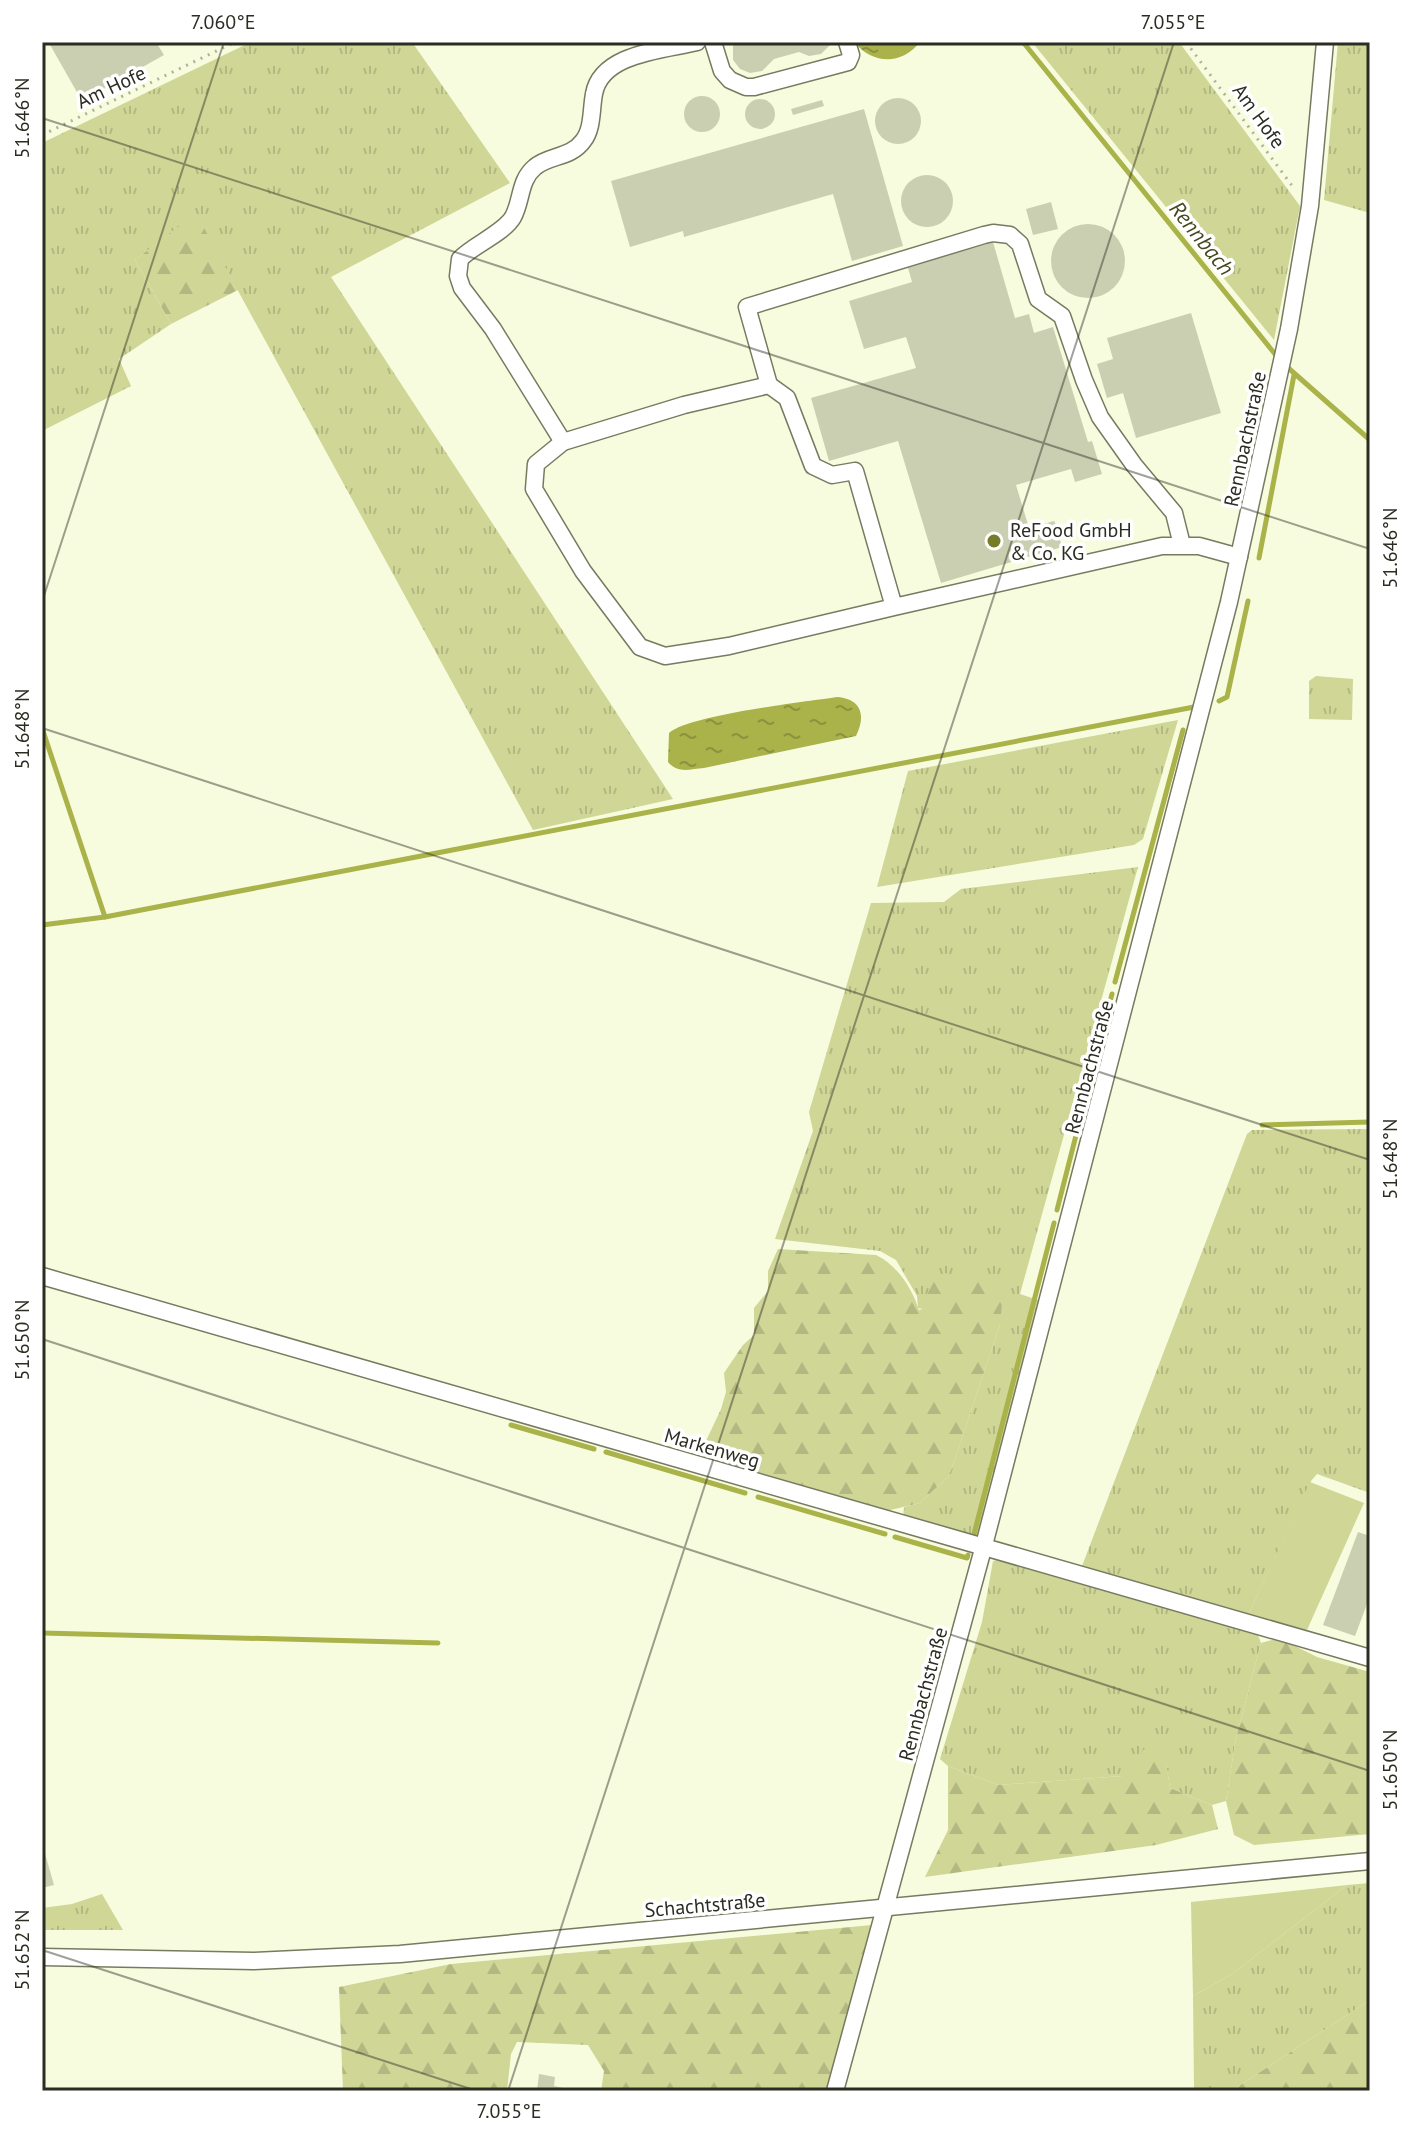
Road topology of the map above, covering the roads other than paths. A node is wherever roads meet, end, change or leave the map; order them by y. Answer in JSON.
{"nodes":[{"id":1,"x":697,"y":42,"type":"edge"},
{"id":2,"x":713,"y":42,"type":"edge"},
{"id":3,"x":847,"y":42,"type":"edge"},
{"id":4,"x":1325,"y":42,"type":"edge"},
{"id":5,"x":769,"y":385,"type":"junction"},
{"id":6,"x":563,"y":442,"type":"junction"},
{"id":7,"x":1182,"y":545,"type":"junction"},
{"id":8,"x":1239,"y":557,"type":"junction"},
{"id":9,"x":894,"y":607,"type":"junction"},
{"id":10,"x":42,"y":1276,"type":"edge"},
{"id":11,"x":983,"y":1549,"type":"junction"},
{"id":12,"x":1370,"y":1658,"type":"edge"},
{"id":13,"x":1370,"y":1861,"type":"edge"},
{"id":14,"x":885,"y":1908,"type":"junction"},
{"id":15,"x":42,"y":1957,"type":"edge"},
{"id":16,"x":835,"y":2091,"type":"edge"}],
"edges":[{"from":1,"to":6,"type":"street"},
{"from":2,"to":3,"type":"street"},
{"from":4,"to":8,"type":"street","name":"Rennbachstraße"},
{"from":5,"to":6,"type":"street"},
{"from":5,"to":7,"type":"street"},
{"from":5,"to":9,"type":"street"},
{"from":6,"to":9,"type":"street"},
{"from":7,"to":8,"type":"street"},
{"from":7,"to":9,"type":"street"},
{"from":8,"to":11,"type":"street","name":"Rennbachstraße"},
{"from":10,"to":11,"type":"street","name":"Markenweg"},
{"from":11,"to":12,"type":"street","name":"Markenweg"},
{"from":11,"to":14,"type":"street","name":"Rennbachstraße"},
{"from":13,"to":14,"type":"street","name":"Schachtstraße"},
{"from":14,"to":15,"type":"street","name":"Schachtstraße"},
{"from":14,"to":16,"type":"street","name":"Rennbachstraße"}]}
